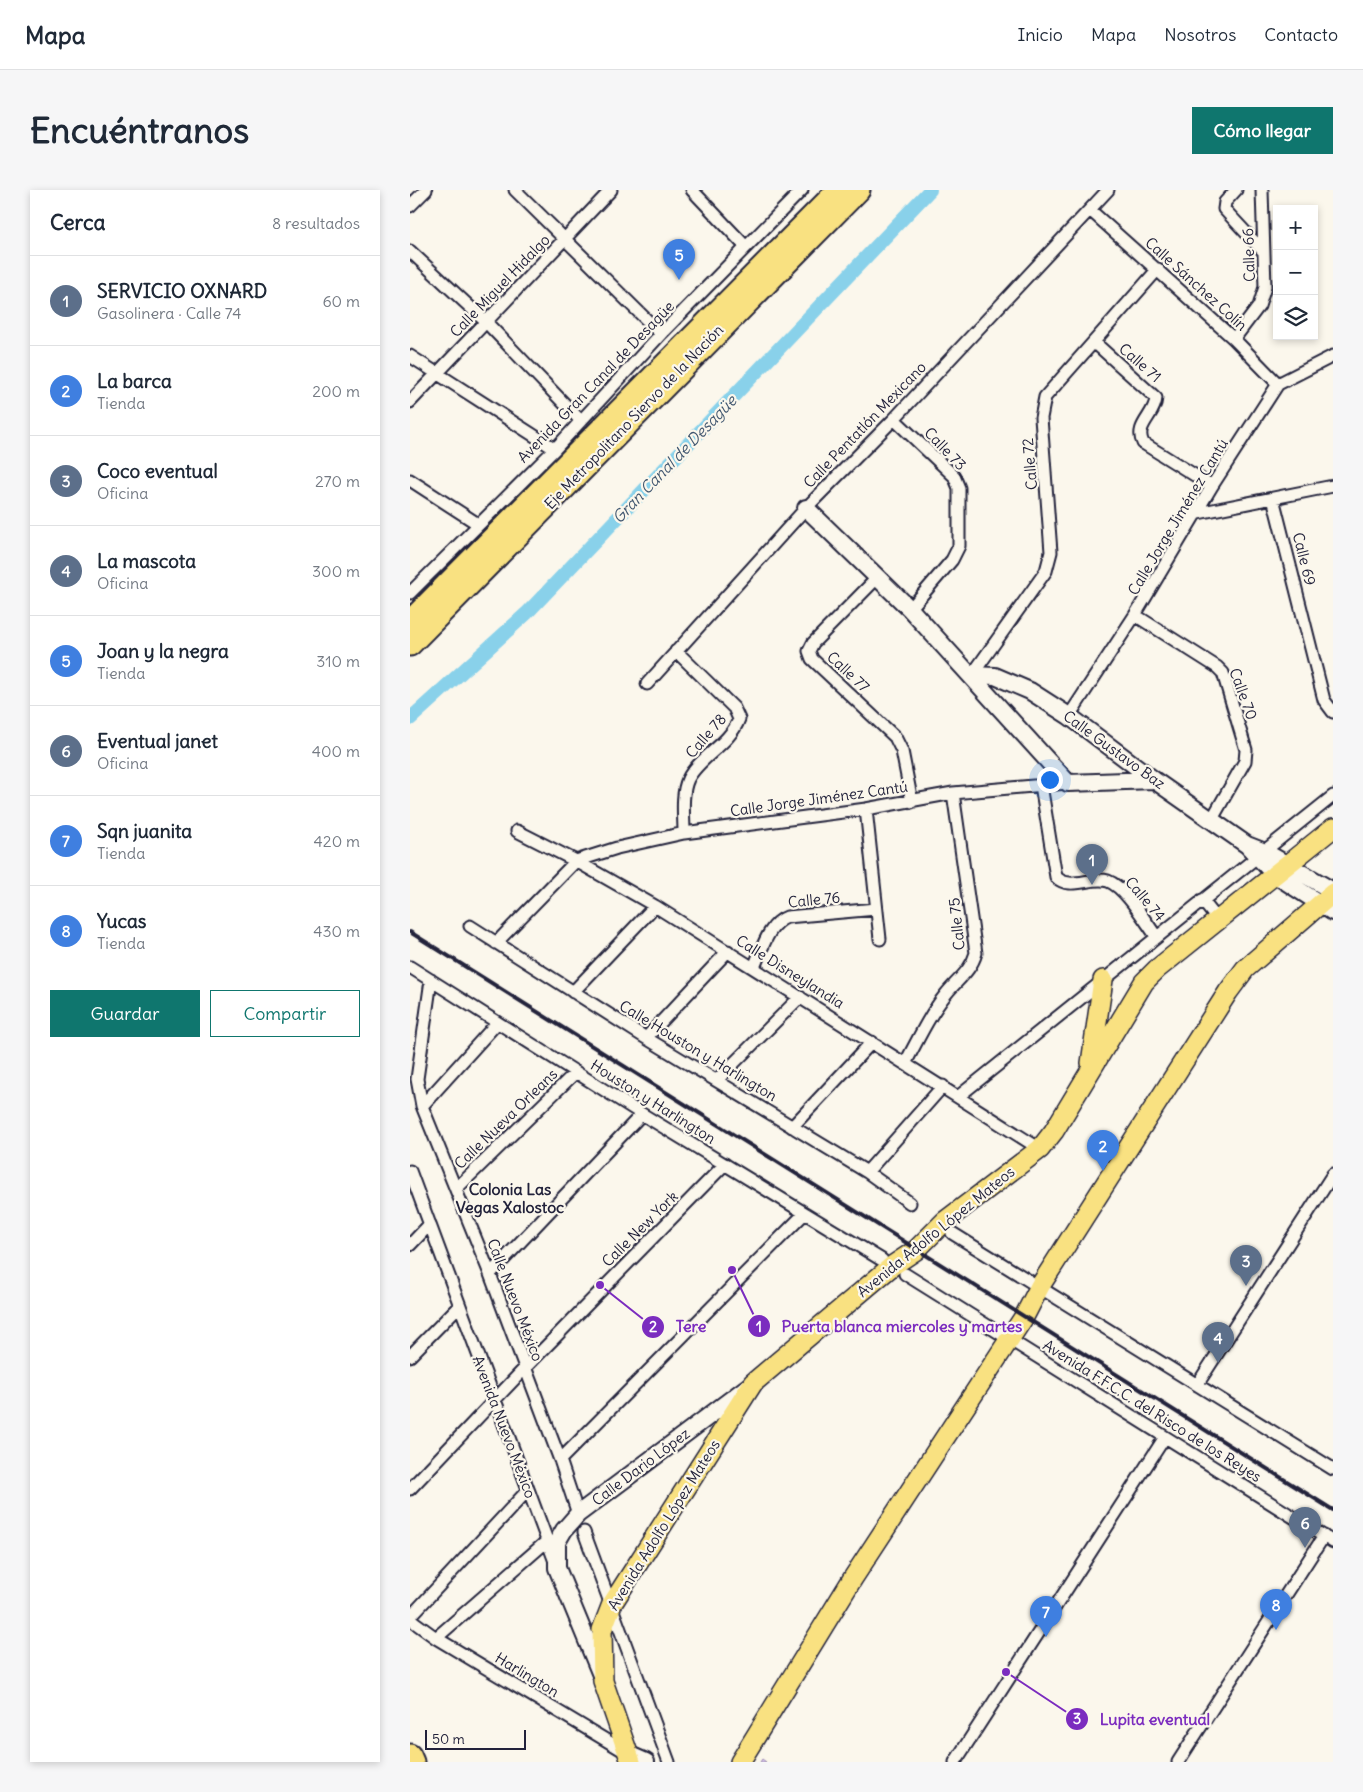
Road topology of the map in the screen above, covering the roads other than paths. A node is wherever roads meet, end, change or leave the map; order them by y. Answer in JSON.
{"nodes":[{"id":1,"x":426,"y":190,"type":"edge"},
{"id":2,"x":515,"y":190,"type":"edge"},
{"id":3,"x":611,"y":190,"type":"edge"},
{"id":4,"x":692,"y":190,"type":"edge"},
{"id":5,"x":802,"y":190,"type":"edge"},
{"id":6,"x":838,"y":190,"type":"edge"},
{"id":7,"x":859,"y":190,"type":"edge"},
{"id":8,"x":1108,"y":190,"type":"edge"},
{"id":9,"x":1236,"y":190,"type":"edge"},
{"id":10,"x":1262,"y":190,"type":"edge"},
{"id":11,"x":410,"y":206,"type":"edge"},
{"id":12,"x":1090,"y":210,"type":"junction"},
{"id":13,"x":565,"y":239,"type":"junction"},
{"id":14,"x":746,"y":247,"type":"junction"},
{"id":15,"x":410,"y":251,"type":"edge"},
{"id":16,"x":1263,"y":251,"type":"junction"},
{"id":17,"x":1158,"y":270,"type":"junction"},
{"id":18,"x":485,"y":321,"type":"junction"},
{"id":19,"x":661,"y":334,"type":"junction"},
{"id":20,"x":1234,"y":339,"type":"junction"},
{"id":21,"x":1094,"y":342,"type":"junction"},
{"id":22,"x":410,"y":356,"type":"edge"},
{"id":23,"x":1333,"y":356,"type":"edge"},
{"id":24,"x":437,"y":374,"type":"junction"},
{"id":25,"x":1278,"y":384,"type":"junction"},
{"id":26,"x":410,"y":402,"type":"edge"},
{"id":27,"x":894,"y":419,"type":"junction"},
{"id":28,"x":580,"y":420,"type":"junction"},
{"id":29,"x":555,"y":449,"type":"junction"},
{"id":30,"x":410,"y":480,"type":"edge"},
{"id":31,"x":1212,"y":486,"type":"junction"},
{"id":32,"x":1333,"y":486,"type":"edge"},
{"id":33,"x":1273,"y":498,"type":"junction"},
{"id":34,"x":806,"y":508,"type":"junction"},
{"id":35,"x":1198,"y":513,"type":"junction"},
{"id":36,"x":478,"y":524,"type":"junction"},
{"id":37,"x":878,"y":577,"type":"junction"},
{"id":38,"x":410,"y":593,"type":"edge"},
{"id":39,"x":910,"y":609,"type":"junction"},
{"id":40,"x":1135,"y":615,"type":"junction"},
{"id":41,"x":410,"y":621,"type":"edge"},
{"id":42,"x":410,"y":645,"type":"edge"},
{"id":43,"x":676,"y":651,"type":"junction"},
{"id":44,"x":972,"y":675,"type":"junction"},
{"id":45,"x":647,"y":684,"type":"dead end"},
{"id":46,"x":1333,"y":712,"type":"edge"},
{"id":47,"x":1069,"y":716,"type":"junction"},
{"id":48,"x":1154,"y":780,"type":"junction"},
{"id":49,"x":1068,"y":783,"type":"junction"},
{"id":50,"x":1041,"y":785,"type":"junction"},
{"id":51,"x":953,"y":793,"type":"junction"},
{"id":52,"x":1333,"y":796,"type":"edge"},
{"id":53,"x":912,"y":802,"type":"junction"},
{"id":54,"x":866,"y":809,"type":"junction"},
{"id":55,"x":1212,"y":819,"type":"junction"},
{"id":56,"x":1333,"y":828,"type":"edge"},
{"id":57,"x":517,"y":831,"type":"dead end"},
{"id":58,"x":684,"y":833,"type":"junction"},
{"id":59,"x":1262,"y":855,"type":"junction"},
{"id":60,"x":576,"y":861,"type":"junction"},
{"id":61,"x":1281,"y":869,"type":"junction"},
{"id":62,"x":1202,"y":900,"type":"junction"},
{"id":63,"x":1330,"y":900,"type":"edge"},
{"id":64,"x":656,"y":906,"type":"junction"},
{"id":65,"x":876,"y":909,"type":"junction"},
{"id":66,"x":1217,"y":919,"type":"junction"},
{"id":67,"x":470,"y":926,"type":"dead end"},
{"id":68,"x":1156,"y":936,"type":"junction"},
{"id":69,"x":880,"y":939,"type":"dead end"},
{"id":70,"x":496,"y":943,"type":"junction"},
{"id":71,"x":728,"y":952,"type":"junction"},
{"id":72,"x":410,"y":967,"type":"edge"},
{"id":73,"x":754,"y":967,"type":"junction"},
{"id":74,"x":431,"y":980,"type":"junction"},
{"id":75,"x":1103,"y":980,"type":"junction"},
{"id":76,"x":573,"y":992,"type":"junction"},
{"id":77,"x":800,"y":997,"type":"junction"},
{"id":78,"x":497,"y":1023,"type":"junction"},
{"id":79,"x":646,"y":1038,"type":"junction"},
{"id":80,"x":872,"y":1042,"type":"junction"},
{"id":81,"x":906,"y":1062,"type":"junction"},
{"id":82,"x":1090,"y":1070,"type":"junction"},
{"id":83,"x":576,"y":1072,"type":"junction"},
{"id":84,"x":717,"y":1080,"type":"junction"},
{"id":85,"x":943,"y":1086,"type":"junction"},
{"id":86,"x":959,"y":1096,"type":"junction"},
{"id":87,"x":422,"y":1106,"type":"junction"},
{"id":88,"x":642,"y":1114,"type":"junction"},
{"id":89,"x":792,"y":1126,"type":"junction"},
{"id":90,"x":1040,"y":1149,"type":"junction"},
{"id":91,"x":725,"y":1164,"type":"junction"},
{"id":92,"x":410,"y":1171,"type":"edge"},
{"id":93,"x":867,"y":1172,"type":"junction"},
{"id":94,"x":1333,"y":1174,"type":"edge"},
{"id":95,"x":456,"y":1188,"type":"junction"},
{"id":96,"x":910,"y":1203,"type":"dead end"},
{"id":97,"x":804,"y":1214,"type":"junction"},
{"id":98,"x":430,"y":1224,"type":"junction"},
{"id":99,"x":952,"y":1233,"type":"dead end"},
{"id":100,"x":410,"y":1244,"type":"edge"},
{"id":101,"x":882,"y":1260,"type":"dead end"},
{"id":102,"x":490,"y":1274,"type":"junction"},
{"id":103,"x":905,"y":1274,"type":"dead end"},
{"id":104,"x":1040,"y":1286,"type":"junction"},
{"id":105,"x":459,"y":1306,"type":"junction"},
{"id":106,"x":1008,"y":1340,"type":"junction"},
{"id":107,"x":410,"y":1356,"type":"edge"},
{"id":108,"x":525,"y":1368,"type":"junction"},
{"id":109,"x":753,"y":1383,"type":"junction"},
{"id":110,"x":1197,"y":1385,"type":"junction"},
{"id":111,"x":495,"y":1402,"type":"junction"},
{"id":112,"x":1165,"y":1437,"type":"junction"},
{"id":113,"x":560,"y":1460,"type":"junction"},
{"id":114,"x":1333,"y":1469,"type":"edge"},
{"id":115,"x":410,"y":1488,"type":"edge"},
{"id":116,"x":528,"y":1490,"type":"junction"},
{"id":117,"x":578,"y":1514,"type":"junction"},
{"id":118,"x":584,"y":1532,"type":"dead end"},
{"id":119,"x":1328,"y":1539,"type":"edge"},
{"id":120,"x":547,"y":1541,"type":"junction"},
{"id":121,"x":557,"y":1568,"type":"junction"},
{"id":122,"x":612,"y":1604,"type":"junction"},
{"id":123,"x":410,"y":1618,"type":"edge"},
{"id":124,"x":436,"y":1638,"type":"junction"},
{"id":125,"x":603,"y":1681,"type":"junction"},
{"id":126,"x":410,"y":1755,"type":"edge"},
{"id":127,"x":636,"y":1760,"type":"edge"},
{"id":128,"x":413,"y":1762,"type":"edge"},
{"id":129,"x":669,"y":1762,"type":"edge"},
{"id":130,"x":740,"y":1762,"type":"edge"},
{"id":131,"x":955,"y":1762,"type":"edge"},
{"id":132,"x":1178,"y":1762,"type":"edge"}],
"edges":[{"from":1,"to":11,"type":"street"},
{"from":2,"to":13,"type":"street"},
{"from":3,"to":13,"type":"street","name":"Calle Miguel Hidalgo"},
{"from":4,"to":14,"type":"street"},
{"from":5,"to":14,"type":"street","name":"Avenida Gran Canal de Desagüe"},
{"from":6,"to":41,"type":"highway","name":"Eje Metropolitano Siervo de la Nación"},
{"from":7,"to":42,"type":"highway","name":"Eje Metropolitano Siervo de la Nación"},
{"from":8,"to":12,"type":"street","name":"Calle Pentatlón Mexicano"},
{"from":9,"to":16,"type":"street"},
{"from":10,"to":16,"type":"street","name":"Calle 66"},
{"from":12,"to":17,"type":"street","name":"Calle Sánchez Colín"},
{"from":12,"to":27,"type":"street","name":"Calle Pentatlón Mexicano"},
{"from":13,"to":18,"type":"street","name":"Calle Miguel Hidalgo"},
{"from":13,"to":19,"type":"street"},
{"from":14,"to":19,"type":"street","name":"Avenida Gran Canal de Desagüe"},
{"from":15,"to":18,"type":"street"},
{"from":16,"to":20,"type":"street","name":"Calle 66"},
{"from":17,"to":20,"type":"street","name":"Calle Sánchez Colín"},
{"from":17,"to":21,"type":"street","name":"Calle 72"},
{"from":18,"to":24,"type":"street","name":"Calle Miguel Hidalgo"},
{"from":18,"to":28,"type":"street"},
{"from":19,"to":28,"type":"street","name":"Avenida Gran Canal de Desagüe"},
{"from":20,"to":25,"type":"street","name":"Calle Sánchez Colín"},
{"from":21,"to":31,"type":"street","name":"Calle 71"},
{"from":21,"to":44,"type":"street","name":"Calle 72"},
{"from":22,"to":24,"type":"street"},
{"from":23,"to":25,"type":"street"},
{"from":24,"to":26,"type":"street","name":"Calle Miguel Hidalgo"},
{"from":24,"to":29,"type":"street"},
{"from":25,"to":31,"type":"street","name":"Calle Jorge Jiménez Cantú"},
{"from":27,"to":34,"type":"street","name":"Calle Pentatlón Mexicano"},
{"from":27,"to":39,"type":"street","name":"Calle 73"},
{"from":28,"to":29,"type":"street","name":"Avenida Gran Canal de Desagüe"},
{"from":29,"to":36,"type":"street","name":"Avenida Gran Canal de Desagüe"},
{"from":30,"to":36,"type":"street"},
{"from":31,"to":35,"type":"street","name":"Calle Jorge Jiménez Cantú"},
{"from":32,"to":33,"type":"street"},
{"from":33,"to":35,"type":"street"},
{"from":33,"to":46,"type":"street","name":"Calle 69"},
{"from":34,"to":37,"type":"street"},
{"from":34,"to":43,"type":"street","name":"Calle Pentatlón Mexicano"},
{"from":35,"to":40,"type":"street","name":"Calle Jorge Jiménez Cantú"},
{"from":36,"to":38,"type":"street","name":"Avenida Gran Canal de Desagüe"},
{"from":37,"to":39,"type":"street"},
{"from":37,"to":53,"type":"street","name":"Calle 77"},
{"from":39,"to":44,"type":"street"},
{"from":40,"to":47,"type":"street","name":"Calle Jorge Jiménez Cantú"},
{"from":40,"to":55,"type":"street","name":"Calle 70"},
{"from":43,"to":45,"type":"street","name":"Calle Pentatlón Mexicano"},
{"from":43,"to":58,"type":"street","name":"Calle 78"},
{"from":44,"to":47,"type":"street","name":"Calle Gustavo Baz"},
{"from":44,"to":49,"type":"street"},
{"from":47,"to":48,"type":"street","name":"Calle Gustavo Baz"},
{"from":48,"to":49,"type":"street"},
{"from":48,"to":55,"type":"street","name":"Calle Gustavo Baz"},
{"from":49,"to":50,"type":"street","name":"Calle Jorge Jiménez Cantú"},
{"from":50,"to":51,"type":"street","name":"Calle Jorge Jiménez Cantú"},
{"from":50,"to":68,"type":"street","name":"Calle 74"},
{"from":51,"to":53,"type":"street","name":"Calle Jorge Jiménez Cantú"},
{"from":51,"to":81,"type":"street","name":"Calle 75"},
{"from":52,"to":59,"type":"street"},
{"from":53,"to":54,"type":"street","name":"Calle Jorge Jiménez Cantú"},
{"from":54,"to":58,"type":"street","name":"Calle Jorge Jiménez Cantú"},
{"from":54,"to":65,"type":"street"},
{"from":55,"to":59,"type":"street","name":"Calle Gustavo Baz"},
{"from":56,"to":61,"type":"main road","name":"Avenida Adolfo López Mateos"},
{"from":57,"to":60,"type":"street","name":"Calle Disneylandia"},
{"from":58,"to":60,"type":"street","name":"Calle Jorge Jiménez Cantú"},
{"from":59,"to":61,"type":"street","name":"Calle Gustavo Baz"},
{"from":59,"to":62,"type":"street"},
{"from":60,"to":64,"type":"street","name":"Calle Disneylandia"},
{"from":60,"to":70,"type":"street"},
{"from":61,"to":63,"type":"street","name":"Calle Gustavo Baz"},
{"from":61,"to":66,"type":"main road","name":"Avenida Adolfo López Mateos"},
{"from":62,"to":66,"type":"street"},
{"from":62,"to":68,"type":"street"},
{"from":63,"to":104,"type":"main road"},
{"from":64,"to":71,"type":"street","name":"Calle Disneylandia"},
{"from":64,"to":76,"type":"street"},
{"from":65,"to":69,"type":"street"},
{"from":65,"to":73,"type":"street","name":"Calle 76"},
{"from":66,"to":82,"type":"main road","name":"Avenida Adolfo López Mateos"},
{"from":67,"to":70,"type":"street","name":"Calle Houston y Harlington"},
{"from":68,"to":75,"type":"street"},
{"from":70,"to":76,"type":"street","name":"Calle Houston y Harlington"},
{"from":71,"to":73,"type":"street","name":"Calle Disneylandia"},
{"from":71,"to":79,"type":"street"},
{"from":72,"to":74,"type":"street","name":"Houston y Harlington"},
{"from":73,"to":77,"type":"street","name":"Calle Disneylandia"},
{"from":74,"to":78,"type":"street","name":"Houston y Harlington"},
{"from":74,"to":87,"type":"street","name":"Calle Nuevo México"},
{"from":75,"to":82,"type":"main road"},
{"from":75,"to":86,"type":"street"},
{"from":76,"to":79,"type":"street","name":"Calle Houston y Harlington"},
{"from":77,"to":80,"type":"street","name":"Calle Disneylandia"},
{"from":77,"to":84,"type":"street"},
{"from":78,"to":83,"type":"street","name":"Houston y Harlington"},
{"from":78,"to":87,"type":"street"},
{"from":79,"to":84,"type":"street","name":"Calle Houston y Harlington"},
{"from":80,"to":81,"type":"street","name":"Calle Disneylandia"},
{"from":80,"to":89,"type":"street"},
{"from":81,"to":85,"type":"street","name":"Calle Disneylandia"},
{"from":82,"to":90,"type":"main road","name":"Avenida Adolfo López Mateos"},
{"from":83,"to":88,"type":"street","name":"Houston y Harlington"},
{"from":83,"to":95,"type":"street","name":"Calle Nueva Orleans"},
{"from":84,"to":89,"type":"street","name":"Calle Houston y Harlington"},
{"from":85,"to":86,"type":"street","name":"Calle Disneylandia"},
{"from":85,"to":93,"type":"street"},
{"from":86,"to":90,"type":"street","name":"Calle Disneylandia"},
{"from":87,"to":95,"type":"street","name":"Calle Nuevo México"},
{"from":88,"to":91,"type":"street","name":"Houston y Harlington"},
{"from":88,"to":102,"type":"street"},
{"from":89,"to":93,"type":"street","name":"Calle Houston y Harlington"},
{"from":90,"to":109,"type":"main road","name":"Avenida Adolfo López Mateos"},
{"from":91,"to":97,"type":"street","name":"Houston y Harlington"},
{"from":91,"to":108,"type":"street","name":"Calle New York"},
{"from":92,"to":98,"type":"street","name":"Avenida Nuevo México"},
{"from":93,"to":96,"type":"street","name":"Calle Houston y Harlington"},
{"from":94,"to":110,"type":"street"},
{"from":95,"to":102,"type":"street","name":"Calle Nuevo México"},
{"from":97,"to":101,"type":"street","name":"Houston y Harlington"},
{"from":97,"to":113,"type":"street"},
{"from":98,"to":100,"type":"street"},
{"from":98,"to":105,"type":"street","name":"Avenida Nuevo México"},
{"from":99,"to":104,"type":"street"},
{"from":102,"to":108,"type":"street","name":"Calle Nuevo México"},
{"from":103,"to":106,"type":"street","name":"Avenida F.F.C.C. del Risco de los Reyes"},
{"from":104,"to":106,"type":"main road"},
{"from":104,"to":110,"type":"street"},
{"from":105,"to":107,"type":"street"},
{"from":105,"to":111,"type":"street","name":"Avenida Nuevo México"},
{"from":106,"to":112,"type":"street","name":"Avenida F.F.C.C. del Risco de los Reyes"},
{"from":106,"to":130,"type":"main road"},
{"from":108,"to":111,"type":"street","name":"Calle New York"},
{"from":108,"to":113,"type":"street","name":"Calle Nuevo México"},
{"from":109,"to":117,"type":"street","name":"Calle Dario López"},
{"from":109,"to":122,"type":"main road","name":"Avenida Adolfo López Mateos"},
{"from":110,"to":114,"type":"street"},
{"from":111,"to":115,"type":"street","name":"Calle New York"},
{"from":111,"to":116,"type":"street","name":"Avenida Nuevo México"},
{"from":112,"to":119,"type":"street","name":"Avenida F.F.C.C. del Risco de los Reyes"},
{"from":112,"to":131,"type":"street"},
{"from":113,"to":117,"type":"street","name":"Calle Nuevo México"},
{"from":116,"to":120,"type":"street","name":"Avenida Nuevo México"},
{"from":116,"to":123,"type":"street"},
{"from":117,"to":121,"type":"street","name":"Calle Dario López"},
{"from":118,"to":122,"type":"street"},
{"from":119,"to":132,"type":"street"},
{"from":120,"to":121,"type":"street","name":"Avenida Nuevo México"},
{"from":120,"to":124,"type":"street"},
{"from":121,"to":125,"type":"street","name":"Avenida Nuevo México"},
{"from":122,"to":125,"type":"main road","name":"Avenida Adolfo López Mateos"},
{"from":122,"to":129,"type":"street"},
{"from":123,"to":124,"type":"street","name":"Harlington"},
{"from":124,"to":127,"type":"street","name":"Harlington"},
{"from":125,"to":127,"type":"main road","name":"Avenida Adolfo López Mateos"},
{"from":126,"to":128,"type":"highway"}]}
